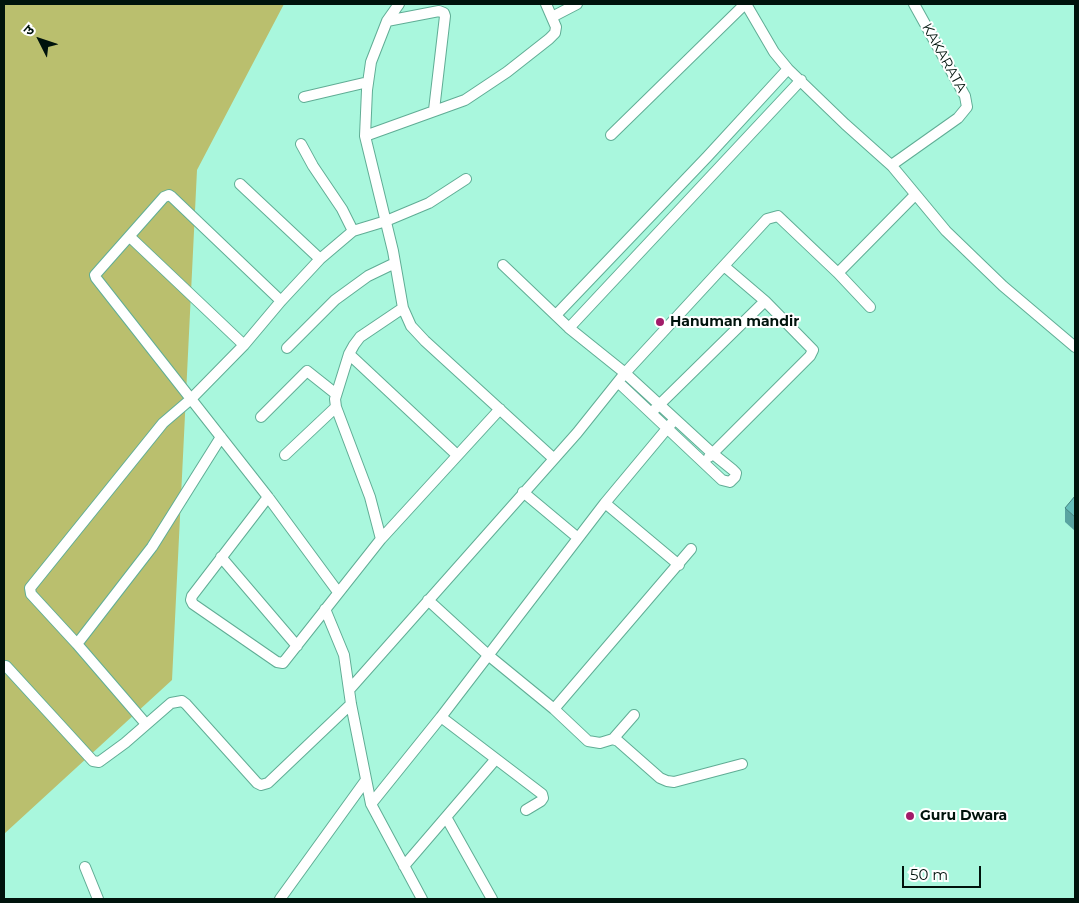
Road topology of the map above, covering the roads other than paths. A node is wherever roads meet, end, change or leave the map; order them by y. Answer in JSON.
{"nodes":[{"id":1,"x":399,"y":4,"type":"edge"},
{"id":2,"x":546,"y":4,"type":"edge"},
{"id":3,"x":577,"y":4,"type":"edge"},
{"id":4,"x":745,"y":4,"type":"edge"},
{"id":5,"x":914,"y":4,"type":"edge"},
{"id":6,"x":442,"y":7,"type":"edge"},
{"id":7,"x":552,"y":17,"type":"junction"},
{"id":8,"x":387,"y":21,"type":"junction"},
{"id":9,"x":788,"y":68,"type":"junction"},
{"id":10,"x":801,"y":80,"type":"junction"},
{"id":11,"x":368,"y":82,"type":"junction"},
{"id":12,"x":304,"y":96,"type":"dead end"},
{"id":13,"x":434,"y":110,"type":"junction"},
{"id":14,"x":611,"y":135,"type":"dead end"},
{"id":15,"x":365,"y":136,"type":"junction"},
{"id":16,"x":301,"y":144,"type":"dead end"},
{"id":17,"x":892,"y":166,"type":"junction"},
{"id":18,"x":466,"y":179,"type":"dead end"},
{"id":19,"x":240,"y":184,"type":"dead end"},
{"id":20,"x":915,"y":195,"type":"junction"},
{"id":21,"x":386,"y":221,"type":"junction"},
{"id":22,"x":353,"y":230,"type":"junction"},
{"id":23,"x":130,"y":237,"type":"junction"},
{"id":24,"x":320,"y":260,"type":"junction"},
{"id":25,"x":395,"y":263,"type":"junction"},
{"id":26,"x":502,"y":265,"type":"dead end"},
{"id":27,"x":724,"y":266,"type":"junction"},
{"id":28,"x":838,"y":274,"type":"junction"},
{"id":29,"x":281,"y":301,"type":"junction"},
{"id":30,"x":765,"y":301,"type":"junction"},
{"id":31,"x":870,"y":307,"type":"dead end"},
{"id":32,"x":402,"y":308,"type":"junction"},
{"id":33,"x":556,"y":315,"type":"junction"},
{"id":34,"x":569,"y":328,"type":"junction"},
{"id":35,"x":244,"y":345,"type":"junction"},
{"id":36,"x":1075,"y":347,"type":"edge"},
{"id":37,"x":287,"y":348,"type":"dead end"},
{"id":38,"x":349,"y":354,"type":"junction"},
{"id":39,"x":625,"y":374,"type":"junction"},
{"id":40,"x":618,"y":382,"type":"junction"},
{"id":41,"x":336,"y":394,"type":"junction"},
{"id":42,"x":191,"y":399,"type":"junction"},
{"id":43,"x":659,"y":404,"type":"junction"},
{"id":44,"x":336,"y":406,"type":"junction"},
{"id":45,"x":500,"y":409,"type":"junction"},
{"id":46,"x":650,"y":413,"type":"junction"},
{"id":47,"x":262,"y":417,"type":"dead end"},
{"id":48,"x":675,"y":418,"type":"junction"},
{"id":49,"x":666,"y":429,"type":"junction"},
{"id":50,"x":221,"y":437,"type":"junction"},
{"id":51,"x":712,"y":453,"type":"junction"},
{"id":52,"x":285,"y":455,"type":"dead end"},
{"id":53,"x":458,"y":455,"type":"junction"},
{"id":54,"x":554,"y":458,"type":"junction"},
{"id":55,"x":703,"y":463,"type":"junction"},
{"id":56,"x":523,"y":492,"type":"junction"},
{"id":57,"x":268,"y":497,"type":"junction"},
{"id":58,"x":605,"y":503,"type":"junction"},
{"id":59,"x":578,"y":538,"type":"junction"},
{"id":60,"x":381,"y":539,"type":"junction"},
{"id":61,"x":691,"y":550,"type":"dead end"},
{"id":62,"x":221,"y":557,"type":"junction"},
{"id":63,"x":679,"y":565,"type":"junction"},
{"id":64,"x":338,"y":592,"type":"junction"},
{"id":65,"x":428,"y":600,"type":"junction"},
{"id":66,"x":325,"y":609,"type":"junction"},
{"id":67,"x":77,"y":644,"type":"junction"},
{"id":68,"x":297,"y":646,"type":"junction"},
{"id":69,"x":488,"y":655,"type":"junction"},
{"id":70,"x":6,"y":666,"type":"dead end"},
{"id":71,"x":349,"y":690,"type":"junction"},
{"id":72,"x":351,"y":704,"type":"junction"},
{"id":73,"x":554,"y":709,"type":"junction"},
{"id":74,"x":634,"y":715,"type":"dead end"},
{"id":75,"x":441,"y":717,"type":"junction"},
{"id":76,"x":146,"y":724,"type":"junction"},
{"id":77,"x":614,"y":739,"type":"junction"},
{"id":78,"x":495,"y":760,"type":"junction"},
{"id":79,"x":742,"y":764,"type":"dead end"},
{"id":80,"x":366,"y":780,"type":"junction"},
{"id":81,"x":371,"y":804,"type":"junction"},
{"id":82,"x":526,"y":810,"type":"dead end"},
{"id":83,"x":446,"y":817,"type":"junction"},
{"id":84,"x":404,"y":866,"type":"junction"},
{"id":85,"x":85,"y":867,"type":"dead end"},
{"id":86,"x":98,"y":899,"type":"edge"},
{"id":87,"x":280,"y":899,"type":"edge"},
{"id":88,"x":422,"y":899,"type":"edge"},
{"id":89,"x":492,"y":899,"type":"edge"}],
"edges":[{"from":1,"to":8,"type":"street"},
{"from":2,"to":7,"type":"street"},
{"from":3,"to":7,"type":"street"},
{"from":4,"to":9,"type":"street"},
{"from":4,"to":14,"type":"street"},
{"from":5,"to":17,"type":"street","name":"KAKARATA"},
{"from":6,"to":8,"type":"street"},
{"from":6,"to":13,"type":"street"},
{"from":7,"to":13,"type":"street"},
{"from":8,"to":11,"type":"street"},
{"from":9,"to":10,"type":"street"},
{"from":9,"to":33,"type":"street"},
{"from":10,"to":17,"type":"street"},
{"from":10,"to":34,"type":"street"},
{"from":11,"to":12,"type":"street"},
{"from":11,"to":15,"type":"street"},
{"from":13,"to":15,"type":"street"},
{"from":15,"to":21,"type":"street"},
{"from":16,"to":22,"type":"street"},
{"from":17,"to":20,"type":"street"},
{"from":18,"to":21,"type":"street"},
{"from":19,"to":24,"type":"street"},
{"from":20,"to":28,"type":"street"},
{"from":20,"to":36,"type":"street"},
{"from":21,"to":22,"type":"street"},
{"from":21,"to":25,"type":"street"},
{"from":22,"to":24,"type":"street"},
{"from":23,"to":29,"type":"street"},
{"from":23,"to":35,"type":"street"},
{"from":23,"to":42,"type":"street"},
{"from":24,"to":29,"type":"street"},
{"from":25,"to":32,"type":"street"},
{"from":25,"to":37,"type":"street"},
{"from":26,"to":33,"type":"street"},
{"from":27,"to":28,"type":"street"},
{"from":27,"to":30,"type":"street"},
{"from":27,"to":39,"type":"street"},
{"from":28,"to":31,"type":"street"},
{"from":29,"to":35,"type":"street"},
{"from":30,"to":43,"type":"street"},
{"from":30,"to":51,"type":"street"},
{"from":32,"to":38,"type":"street"},
{"from":32,"to":45,"type":"street"},
{"from":33,"to":34,"type":"street"},
{"from":34,"to":39,"type":"street"},
{"from":35,"to":42,"type":"street"},
{"from":38,"to":41,"type":"street"},
{"from":38,"to":53,"type":"street"},
{"from":39,"to":40,"type":"street"},
{"from":39,"to":43,"type":"street"},
{"from":40,"to":46,"type":"street"},
{"from":40,"to":54,"type":"street"},
{"from":41,"to":44,"type":"street"},
{"from":41,"to":47,"type":"street"},
{"from":42,"to":50,"type":"street"},
{"from":42,"to":67,"type":"street"},
{"from":43,"to":46,"type":"street"},
{"from":43,"to":48,"type":"street"},
{"from":44,"to":52,"type":"street"},
{"from":44,"to":60,"type":"street"},
{"from":45,"to":53,"type":"street"},
{"from":45,"to":54,"type":"street"},
{"from":46,"to":49,"type":"street"},
{"from":48,"to":49,"type":"street"},
{"from":48,"to":51,"type":"street"},
{"from":49,"to":55,"type":"street"},
{"from":49,"to":58,"type":"street"},
{"from":50,"to":57,"type":"street"},
{"from":50,"to":67,"type":"street"},
{"from":51,"to":55,"type":"street"},
{"from":51,"to":55,"type":"street"},
{"from":53,"to":60,"type":"street"},
{"from":54,"to":56,"type":"street"},
{"from":56,"to":59,"type":"street"},
{"from":56,"to":65,"type":"street"},
{"from":57,"to":62,"type":"street"},
{"from":57,"to":64,"type":"street"},
{"from":58,"to":59,"type":"street"},
{"from":58,"to":63,"type":"street"},
{"from":59,"to":69,"type":"street"},
{"from":60,"to":64,"type":"street"},
{"from":61,"to":63,"type":"street"},
{"from":62,"to":68,"type":"street"},
{"from":62,"to":68,"type":"street"},
{"from":63,"to":73,"type":"street"},
{"from":64,"to":66,"type":"street"},
{"from":65,"to":69,"type":"street"},
{"from":65,"to":71,"type":"street"},
{"from":66,"to":68,"type":"street"},
{"from":66,"to":71,"type":"street"},
{"from":67,"to":76,"type":"street"},
{"from":69,"to":73,"type":"street"},
{"from":69,"to":75,"type":"street"},
{"from":70,"to":76,"type":"street"},
{"from":71,"to":72,"type":"street"},
{"from":72,"to":76,"type":"street"},
{"from":72,"to":80,"type":"street"},
{"from":73,"to":77,"type":"street"},
{"from":74,"to":77,"type":"street"},
{"from":75,"to":78,"type":"street"},
{"from":75,"to":81,"type":"street"},
{"from":77,"to":79,"type":"street"},
{"from":78,"to":82,"type":"street"},
{"from":78,"to":83,"type":"street"},
{"from":80,"to":81,"type":"street"},
{"from":80,"to":87,"type":"street"},
{"from":81,"to":84,"type":"street"},
{"from":83,"to":84,"type":"street"},
{"from":83,"to":89,"type":"street"},
{"from":84,"to":88,"type":"street"},
{"from":85,"to":86,"type":"street"}]}
